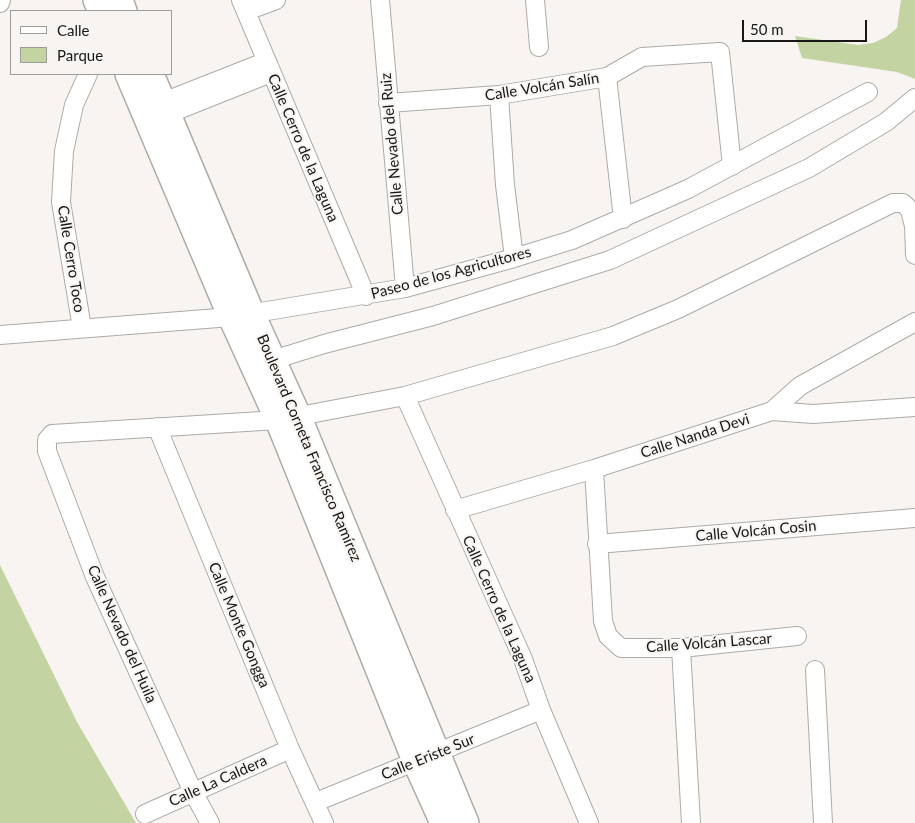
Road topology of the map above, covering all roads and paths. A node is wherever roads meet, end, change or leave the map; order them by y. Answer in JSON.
{"nodes":[{"id":1,"x":276,"y":0,"type":"edge"},
{"id":2,"x":380,"y":0,"type":"edge"},
{"id":3,"x":535,"y":0,"type":"edge"},
{"id":4,"x":244,"y":6,"type":"edge"},
{"id":5,"x":539,"y":46,"type":"dead end"},
{"id":6,"x":269,"y":67,"type":"junction"},
{"id":7,"x":88,"y":75,"type":"edge"},
{"id":8,"x":129,"y":75,"type":"edge"},
{"id":9,"x":150,"y":75,"type":"edge"},
{"id":10,"x":607,"y":77,"type":"junction"},
{"id":11,"x":868,"y":92,"type":"dead end"},
{"id":12,"x":498,"y":95,"type":"junction"},
{"id":13,"x":915,"y":98,"type":"edge"},
{"id":14,"x":388,"y":103,"type":"junction"},
{"id":15,"x":155,"y":112,"type":"junction"},
{"id":16,"x":732,"y":166,"type":"junction"},
{"id":17,"x":623,"y":219,"type":"junction"},
{"id":18,"x":915,"y":255,"type":"edge"},
{"id":19,"x":514,"y":258,"type":"junction"},
{"id":20,"x":405,"y":288,"type":"junction"},
{"id":21,"x":366,"y":296,"type":"junction"},
{"id":22,"x":241,"y":316,"type":"junction"},
{"id":23,"x":915,"y":322,"type":"edge"},
{"id":24,"x":82,"y":328,"type":"junction"},
{"id":25,"x":0,"y":336,"type":"edge"},
{"id":26,"x":263,"y":363,"type":"junction"},
{"id":27,"x":405,"y":396,"type":"junction"},
{"id":28,"x":915,"y":407,"type":"edge"},
{"id":29,"x":772,"y":411,"type":"junction"},
{"id":30,"x":288,"y":419,"type":"junction"},
{"id":31,"x":157,"y":427,"type":"junction"},
{"id":32,"x":594,"y":469,"type":"junction"},
{"id":33,"x":455,"y":510,"type":"junction"},
{"id":34,"x":915,"y":518,"type":"edge"},
{"id":35,"x":597,"y":544,"type":"junction"},
{"id":36,"x":797,"y":636,"type":"dead end"},
{"id":37,"x":681,"y":648,"type":"junction"},
{"id":38,"x":815,"y":670,"type":"dead end"},
{"id":39,"x":541,"y":710,"type":"junction"},
{"id":40,"x":290,"y":748,"type":"junction"},
{"id":41,"x":426,"y":758,"type":"junction"},
{"id":42,"x":193,"y":792,"type":"junction"},
{"id":43,"x":316,"y":802,"type":"junction"},
{"id":44,"x":145,"y":814,"type":"dead end"},
{"id":45,"x":210,"y":823,"type":"edge"},
{"id":46,"x":324,"y":823,"type":"edge"},
{"id":47,"x":443,"y":823,"type":"edge"},
{"id":48,"x":466,"y":823,"type":"edge"},
{"id":49,"x":589,"y":823,"type":"edge"},
{"id":50,"x":691,"y":823,"type":"edge"},
{"id":51,"x":823,"y":823,"type":"edge"}],
"edges":[{"from":1,"to":4,"type":"street"},
{"from":2,"to":14,"type":"street","name":"Calle Nevado del Ruiz"},
{"from":3,"to":5,"type":"street"},
{"from":4,"to":6,"type":"street","name":"Calle Cerro de la Laguna"},
{"from":6,"to":15,"type":"street"},
{"from":6,"to":21,"type":"street","name":"Calle Cerro de la Laguna"},
{"from":7,"to":24,"type":"street","name":"Calle Cerro Toco"},
{"from":8,"to":15,"type":"street","name":"Boulevard Corneta Francisco Ramírez"},
{"from":9,"to":15,"type":"street","name":"Boulevard Corneta Francisco Ramírez"},
{"from":10,"to":12,"type":"street","name":"Calle Volcán Salín"},
{"from":10,"to":16,"type":"street","name":"Calle Volcán Salín"},
{"from":10,"to":17,"type":"street"},
{"from":11,"to":16,"type":"street","name":"Paseo de los Agricultores"},
{"from":12,"to":14,"type":"street","name":"Calle Volcán Salín"},
{"from":12,"to":19,"type":"street"},
{"from":13,"to":26,"type":"street"},
{"from":14,"to":20,"type":"street","name":"Calle Nevado del Ruiz"},
{"from":15,"to":22,"type":"street","name":"Boulevard Corneta Francisco Ramírez"},
{"from":16,"to":17,"type":"street","name":"Paseo de los Agricultores"},
{"from":17,"to":19,"type":"street","name":"Paseo de los Agricultores"},
{"from":18,"to":27,"type":"street"},
{"from":19,"to":20,"type":"street","name":"Paseo de los Agricultores"},
{"from":20,"to":21,"type":"street","name":"Paseo de los Agricultores"},
{"from":21,"to":22,"type":"street","name":"Paseo de los Agricultores"},
{"from":22,"to":24,"type":"street","name":"Paseo de los Agricultores"},
{"from":22,"to":26,"type":"street","name":"Boulevard Corneta Francisco Ramírez"},
{"from":23,"to":29,"type":"street","name":"Calle Nanda Devi"},
{"from":24,"to":25,"type":"street","name":"Paseo de los Agricultores"},
{"from":26,"to":30,"type":"street","name":"Boulevard Corneta Francisco Ramírez"},
{"from":27,"to":30,"type":"street"},
{"from":27,"to":33,"type":"street","name":"Calle Cerro de la Laguna"},
{"from":28,"to":29,"type":"street"},
{"from":29,"to":32,"type":"street","name":"Calle Nanda Devi"},
{"from":30,"to":31,"type":"street"},
{"from":30,"to":41,"type":"street","name":"Boulevard Corneta Francisco Ramírez"},
{"from":31,"to":40,"type":"street","name":"Calle Monte Gongga"},
{"from":31,"to":42,"type":"street","name":"Calle Nevado del Huila"},
{"from":32,"to":33,"type":"street","name":"Calle Nanda Devi"},
{"from":32,"to":35,"type":"street"},
{"from":33,"to":39,"type":"street","name":"Calle Cerro de la Laguna"},
{"from":34,"to":35,"type":"street","name":"Calle Volcán Cosin"},
{"from":35,"to":37,"type":"street","name":"Calle Volcán Lascar"},
{"from":36,"to":37,"type":"street","name":"Calle Volcán Lascar"},
{"from":37,"to":50,"type":"street"},
{"from":38,"to":51,"type":"street"},
{"from":39,"to":41,"type":"street","name":"Calle Eriste Sur"},
{"from":39,"to":49,"type":"street","name":"Calle Cerro de la Laguna"},
{"from":40,"to":42,"type":"street","name":"Calle La Caldera"},
{"from":40,"to":43,"type":"street","name":"Calle Monte Gongga"},
{"from":41,"to":43,"type":"street","name":"Calle Eriste Sur"},
{"from":41,"to":47,"type":"street","name":"Boulevard Corneta Francisco Ramírez"},
{"from":41,"to":48,"type":"street","name":"Boulevard Corneta Francisco Ramírez"},
{"from":42,"to":44,"type":"street","name":"Calle La Caldera"},
{"from":42,"to":45,"type":"street","name":"Calle Nevado del Huila"},
{"from":43,"to":46,"type":"street","name":"Calle Monte Gongga"}]}
